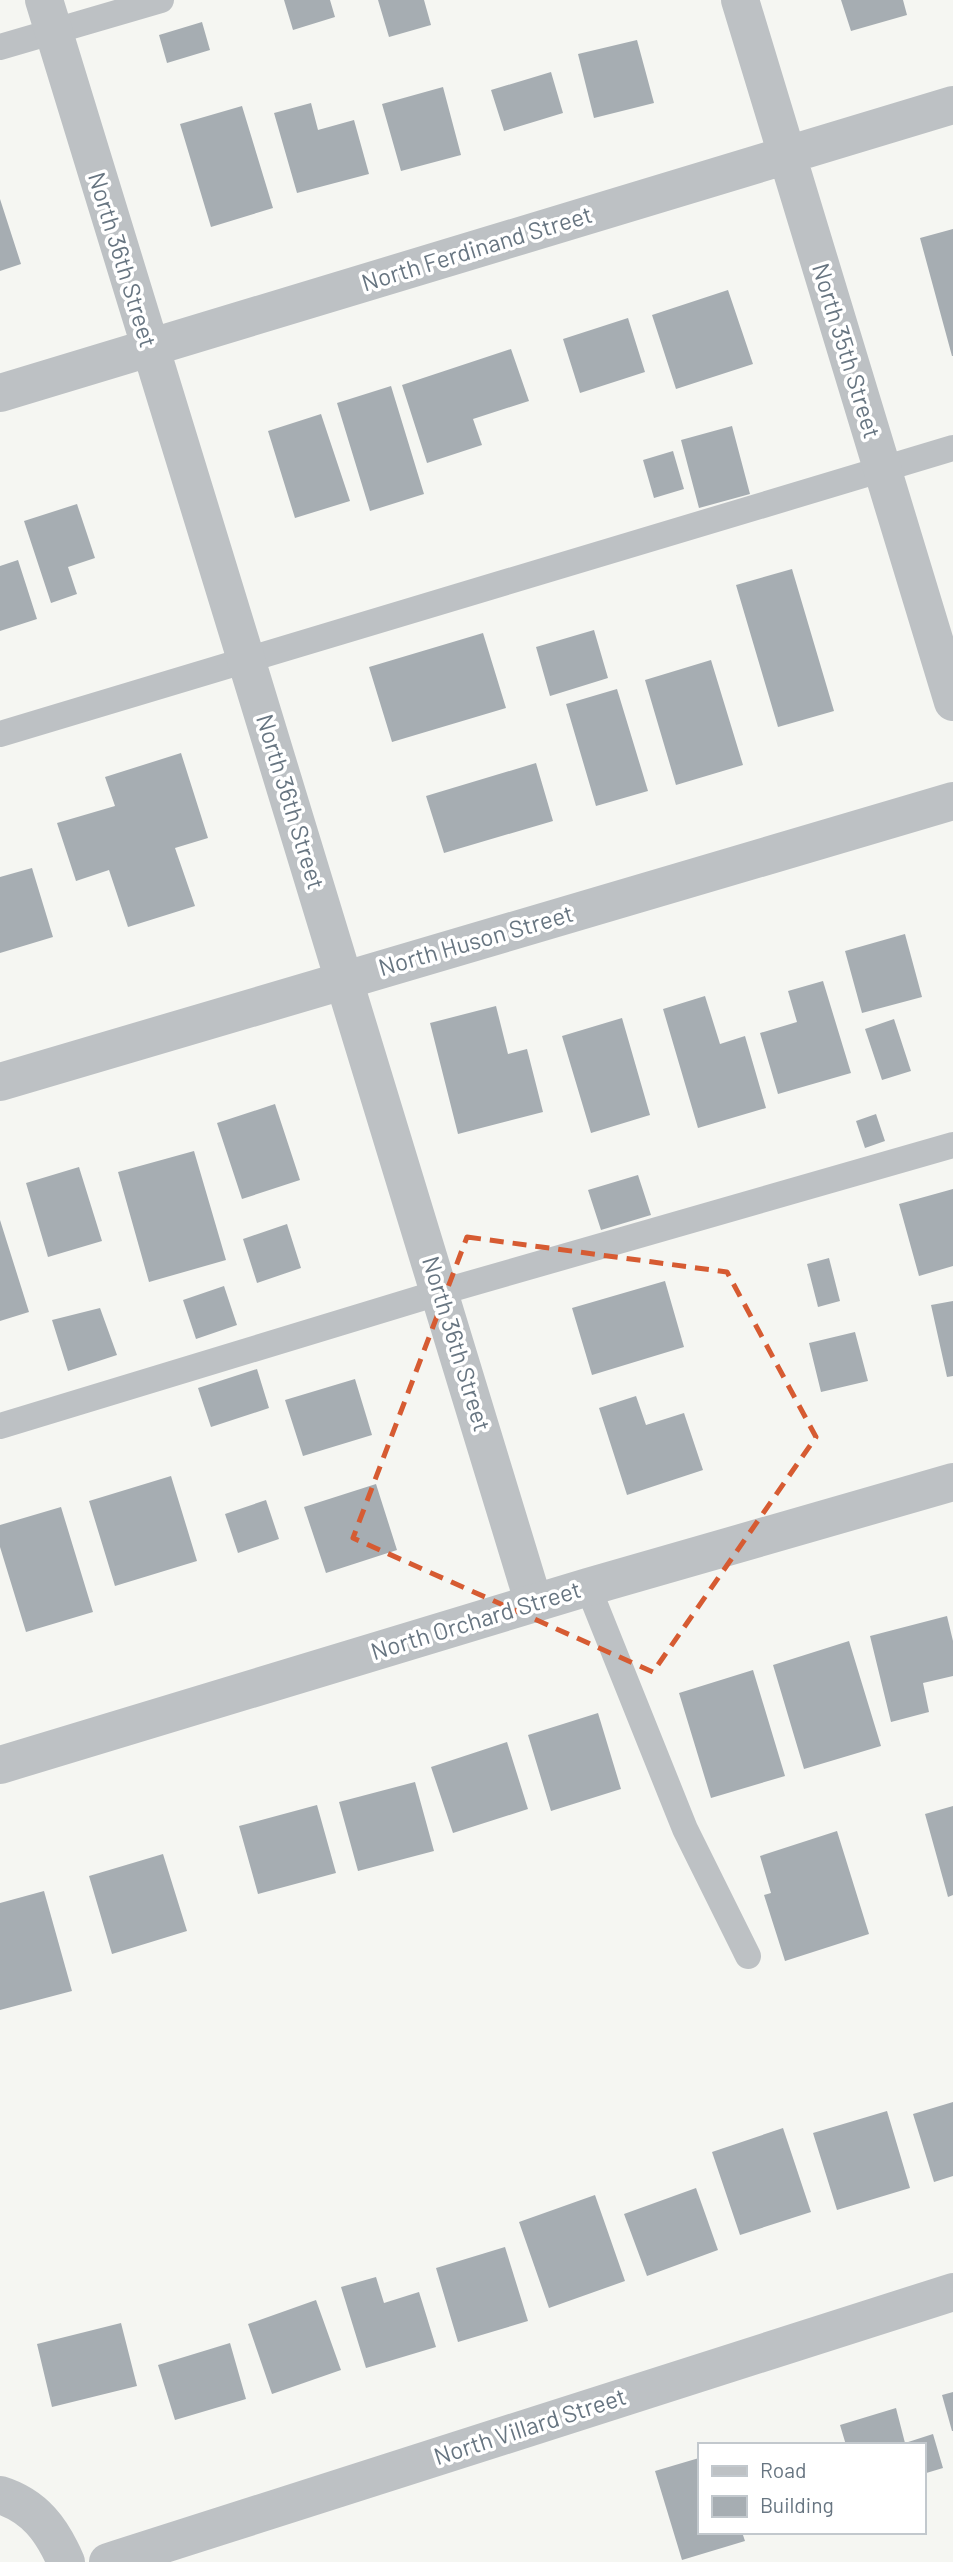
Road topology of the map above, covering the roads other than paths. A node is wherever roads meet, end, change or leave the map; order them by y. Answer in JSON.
{"nodes":[{"id":1,"x":160,"y":0,"type":"edge"},
{"id":2,"x":740,"y":0,"type":"edge"},
{"id":3,"x":49,"y":15,"type":"edge"},
{"id":4,"x":0,"y":47,"type":"edge"},
{"id":5,"x":953,"y":105,"type":"edge"},
{"id":6,"x":787,"y":156,"type":"junction"},
{"id":7,"x":149,"y":347,"type":"junction"},
{"id":8,"x":0,"y":393,"type":"edge"},
{"id":9,"x":953,"y":448,"type":"edge"},
{"id":10,"x":883,"y":470,"type":"junction"},
{"id":11,"x":246,"y":659,"type":"junction"},
{"id":12,"x":953,"y":702,"type":"edge"},
{"id":13,"x":0,"y":734,"type":"edge"},
{"id":14,"x":953,"y":801,"type":"edge"},
{"id":15,"x":346,"y":979,"type":"junction"},
{"id":16,"x":0,"y":1082,"type":"edge"},
{"id":17,"x":953,"y":1145,"type":"edge"},
{"id":18,"x":441,"y":1292,"type":"junction"},
{"id":19,"x":0,"y":1426,"type":"edge"},
{"id":20,"x":953,"y":1482,"type":"edge"},
{"id":21,"x":589,"y":1587,"type":"junction"},
{"id":22,"x":534,"y":1604,"type":"junction"},
{"id":23,"x":0,"y":1765,"type":"edge"},
{"id":24,"x":748,"y":1956,"type":"dead end"},
{"id":25,"x":953,"y":2292,"type":"edge"},
{"id":26,"x":0,"y":2496,"type":"edge"},
{"id":27,"x":66,"y":2562,"type":"edge"},
{"id":28,"x":108,"y":2562,"type":"edge"}],
"edges":[{"from":1,"to":3,"type":"lane"},
{"from":2,"to":6,"type":"street","name":"North 35th Street"},
{"from":3,"to":4,"type":"lane"},
{"from":3,"to":7,"type":"street","name":"North 36th Street"},
{"from":5,"to":6,"type":"street","name":"North Ferdinand Street"},
{"from":6,"to":7,"type":"street","name":"North Ferdinand Street"},
{"from":6,"to":10,"type":"street","name":"North 35th Street"},
{"from":7,"to":8,"type":"street","name":"North Ferdinand Street"},
{"from":7,"to":11,"type":"street","name":"North 36th Street"},
{"from":9,"to":10,"type":"lane"},
{"from":10,"to":11,"type":"lane"},
{"from":10,"to":12,"type":"street","name":"North 35th Street"},
{"from":11,"to":13,"type":"lane"},
{"from":11,"to":15,"type":"street","name":"North 36th Street"},
{"from":14,"to":15,"type":"street","name":"North Huson Street"},
{"from":15,"to":16,"type":"street","name":"North Huson Street"},
{"from":15,"to":18,"type":"street","name":"North 36th Street"},
{"from":17,"to":18,"type":"lane"},
{"from":18,"to":19,"type":"lane"},
{"from":18,"to":22,"type":"street","name":"North 36th Street"},
{"from":20,"to":21,"type":"street","name":"North Orchard Street"},
{"from":21,"to":22,"type":"street","name":"North Orchard Street"},
{"from":21,"to":24,"type":"lane"},
{"from":22,"to":23,"type":"street","name":"North Orchard Street"},
{"from":25,"to":28,"type":"street","name":"North Villard Street"},
{"from":26,"to":27,"type":"street"}]}
